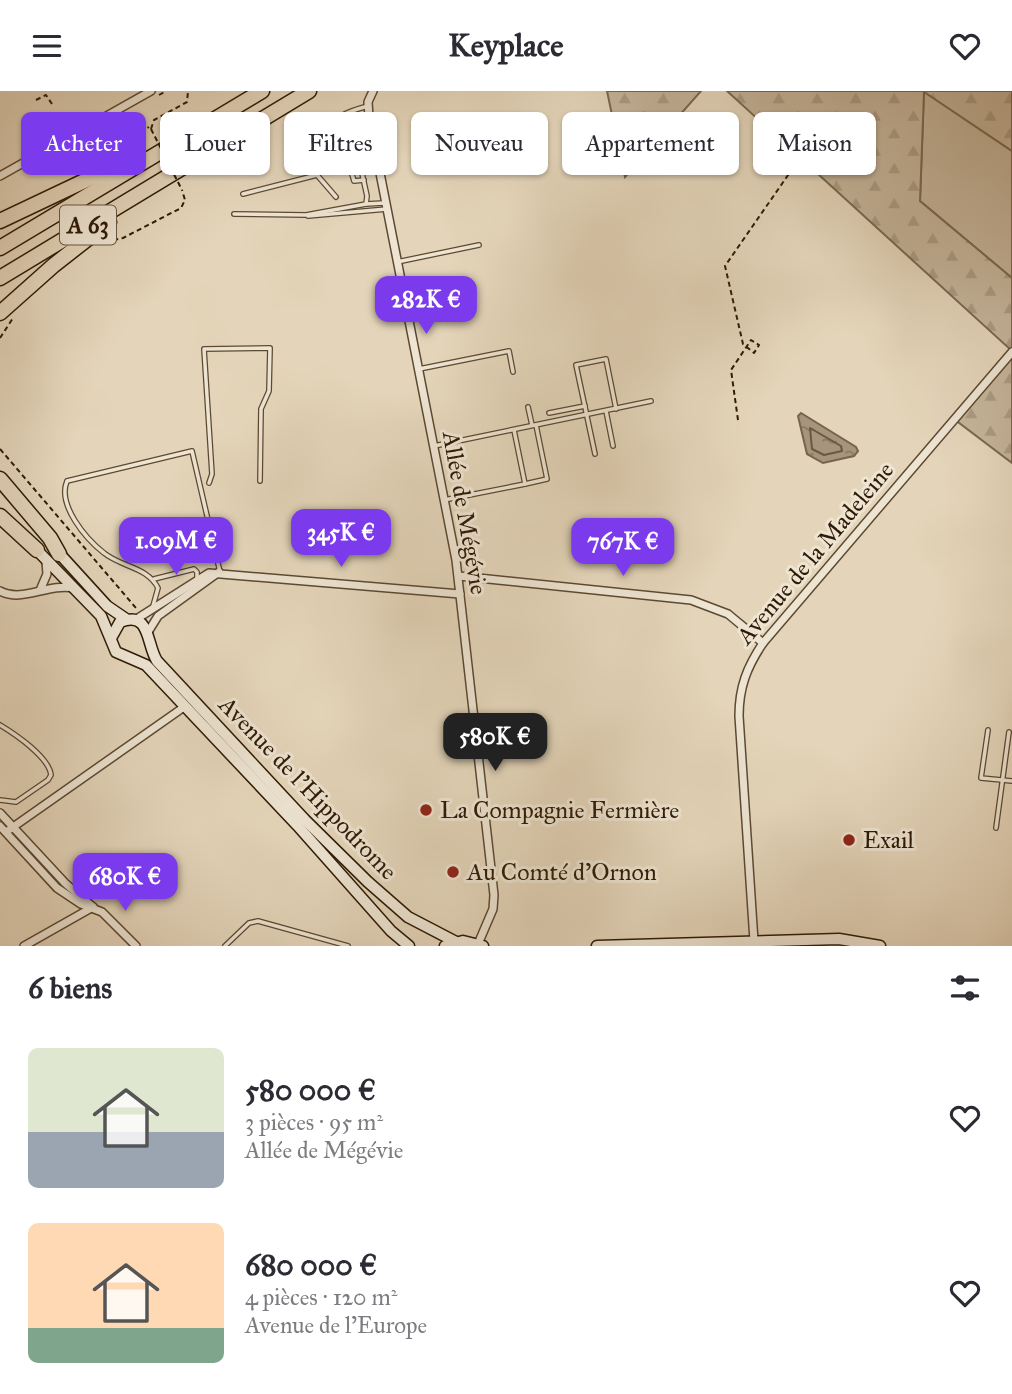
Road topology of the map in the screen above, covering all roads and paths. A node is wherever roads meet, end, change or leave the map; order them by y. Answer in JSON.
{"nodes":[{"id":1,"x":46,"y":91,"type":"edge"},
{"id":2,"x":130,"y":91,"type":"edge"},
{"id":3,"x":151,"y":91,"type":"edge"},
{"id":4,"x":188,"y":91,"type":"edge"},
{"id":5,"x":262,"y":91,"type":"edge"},
{"id":6,"x":309,"y":91,"type":"edge"},
{"id":7,"x":373,"y":91,"type":"edge"},
{"id":8,"x":46,"y":95,"type":"junction"},
{"id":9,"x":36,"y":100,"type":"dead end"},
{"id":10,"x":135,"y":100,"type":"junction"},
{"id":11,"x":52,"y":104,"type":"dead end"},
{"id":12,"x":368,"y":106,"type":"junction"},
{"id":13,"x":228,"y":112,"type":"edge"},
{"id":14,"x":346,"y":112,"type":"edge"},
{"id":15,"x":369,"y":112,"type":"edge"},
{"id":16,"x":270,"y":115,"type":"edge"},
{"id":17,"x":150,"y":128,"type":"junction"},
{"id":18,"x":146,"y":130,"type":"edge"},
{"id":19,"x":160,"y":145,"type":"edge"},
{"id":20,"x":160,"y":152,"type":"edge"},
{"id":21,"x":174,"y":175,"type":"edge"},
{"id":22,"x":175,"y":175,"type":"edge"},
{"id":23,"x":317,"y":175,"type":"joint"},
{"id":24,"x":352,"y":175,"type":"edge"},
{"id":25,"x":363,"y":175,"type":"edge"},
{"id":26,"x":380,"y":175,"type":"edge"},
{"id":27,"x":788,"y":175,"type":"edge"},
{"id":28,"x":0,"y":176,"type":"edge"},
{"id":29,"x":364,"y":180,"type":"junction"},
{"id":30,"x":243,"y":194,"type":"dead end"},
{"id":31,"x":336,"y":197,"type":"dead end"},
{"id":32,"x":366,"y":204,"type":"junction"},
{"id":33,"x":386,"y":206,"type":"junction"},
{"id":34,"x":234,"y":214,"type":"dead end"},
{"id":35,"x":306,"y":215,"type":"junction"},
{"id":36,"x":0,"y":221,"type":"edge"},
{"id":37,"x":98,"y":243,"type":"dead end"},
{"id":38,"x":479,"y":245,"type":"dead end"},
{"id":39,"x":0,"y":248,"type":"edge"},
{"id":40,"x":397,"y":262,"type":"junction"},
{"id":41,"x":0,"y":278,"type":"edge"},
{"id":42,"x":8,"y":314,"type":"edge"},
{"id":43,"x":0,"y":338,"type":"edge"},
{"id":44,"x":1012,"y":352,"type":"edge"},
{"id":45,"x":419,"y":369,"type":"junction"},
{"id":46,"x":513,"y":372,"type":"dead end"},
{"id":47,"x":651,"y":401,"type":"dead end"},
{"id":48,"x":585,"y":406,"type":"junction"},
{"id":49,"x":528,"y":407,"type":"dead end"},
{"id":50,"x":616,"y":409,"type":"junction"},
{"id":51,"x":606,"y":411,"type":"junction"},
{"id":52,"x":550,"y":413,"type":"dead end"},
{"id":53,"x":587,"y":415,"type":"junction"},
{"id":54,"x":738,"y":420,"type":"dead end"},
{"id":55,"x":534,"y":426,"type":"junction"},
{"id":56,"x":514,"y":430,"type":"junction"},
{"id":57,"x":434,"y":446,"type":"junction"},
{"id":58,"x":613,"y":446,"type":"dead end"},
{"id":59,"x":0,"y":449,"type":"edge"},
{"id":60,"x":595,"y":454,"type":"dead end"},
{"id":61,"x":0,"y":479,"type":"edge"},
{"id":62,"x":260,"y":481,"type":"dead end"},
{"id":63,"x":209,"y":484,"type":"dead end"},
{"id":64,"x":524,"y":484,"type":"junction"},
{"id":65,"x":0,"y":487,"type":"edge"},
{"id":66,"x":444,"y":500,"type":"junction"},
{"id":67,"x":0,"y":510,"type":"edge"},
{"id":68,"x":0,"y":516,"type":"edge"},
{"id":69,"x":47,"y":554,"type":"junction"},
{"id":70,"x":220,"y":572,"type":"junction"},
{"id":71,"x":458,"y":576,"type":"junction"},
{"id":72,"x":153,"y":579,"type":"junction"},
{"id":73,"x":197,"y":579,"type":"junction"},
{"id":74,"x":41,"y":588,"type":"junction"},
{"id":75,"x":77,"y":589,"type":"junction"},
{"id":76,"x":0,"y":591,"type":"edge"},
{"id":77,"x":460,"y":594,"type":"junction"},
{"id":78,"x":139,"y":617,"type":"junction"},
{"id":79,"x":149,"y":637,"type":"junction"},
{"id":80,"x":111,"y":638,"type":"junction"},
{"id":81,"x":763,"y":643,"type":"junction"},
{"id":82,"x":131,"y":658,"type":"junction"},
{"id":83,"x":184,"y":707,"type":"junction"},
{"id":84,"x":0,"y":725,"type":"edge"},
{"id":85,"x":988,"y":730,"type":"dead end"},
{"id":86,"x":1009,"y":732,"type":"dead end"},
{"id":87,"x":1001,"y":780,"type":"junction"},
{"id":88,"x":1012,"y":781,"type":"edge"},
{"id":89,"x":0,"y":800,"type":"edge"},
{"id":90,"x":0,"y":813,"type":"edge"},
{"id":91,"x":6,"y":828,"type":"edge"},
{"id":92,"x":996,"y":828,"type":"dead end"},
{"id":93,"x":93,"y":907,"type":"junction"},
{"id":94,"x":754,"y":941,"type":"junction"},
{"id":95,"x":41,"y":942,"type":"edge"},
{"id":96,"x":819,"y":943,"type":"edge"},
{"id":97,"x":451,"y":944,"type":"edge"},
{"id":98,"x":481,"y":945,"type":"edge"},
{"id":99,"x":24,"y":946,"type":"edge"},
{"id":100,"x":136,"y":946,"type":"edge"},
{"id":101,"x":225,"y":946,"type":"edge"},
{"id":102,"x":348,"y":946,"type":"edge"},
{"id":103,"x":409,"y":946,"type":"edge"},
{"id":104,"x":597,"y":946,"type":"edge"},
{"id":105,"x":880,"y":946,"type":"edge"}],
"edges":[{"from":1,"to":8,"type":"path"},
{"from":2,"to":10,"type":"street"},
{"from":3,"to":10,"type":"street"},
{"from":4,"to":17,"type":"path"},
{"from":5,"to":13,"type":"highway","number":"A 63"},
{"from":6,"to":16,"type":"highway","number":"A 63"},
{"from":7,"to":12,"type":"street","name":"Allée de Mégévie"},
{"from":8,"to":9,"type":"path"},
{"from":8,"to":11,"type":"path"},
{"from":10,"to":28,"type":"street"},
{"from":12,"to":14,"type":"lane"},
{"from":12,"to":15,"type":"street","name":"Allée de Mégévie"},
{"from":17,"to":18,"type":"path"},
{"from":17,"to":37,"type":"path","bridge":true},
{"from":19,"to":36,"type":"highway"},
{"from":20,"to":39,"type":"highway","number":"A 63"},
{"from":21,"to":41,"type":"highway","number":"A 63"},
{"from":22,"to":42,"type":"highway"},
{"from":23,"to":30,"type":"lane"},
{"from":23,"to":31,"type":"lane"},
{"from":24,"to":29,"type":"lane"},
{"from":25,"to":29,"type":"lane"},
{"from":26,"to":33,"type":"street","name":"Allée de Mégévie"},
{"from":27,"to":54,"type":"path"},
{"from":29,"to":32,"type":"lane"},
{"from":32,"to":33,"type":"lane"},
{"from":32,"to":35,"type":"lane"},
{"from":33,"to":35,"type":"lane"},
{"from":33,"to":40,"type":"street","name":"Allée de Mégévie"},
{"from":34,"to":35,"type":"lane"},
{"from":38,"to":40,"type":"lane"},
{"from":40,"to":45,"type":"street","name":"Allée de Mégévie"},
{"from":42,"to":43,"type":"path"},
{"from":44,"to":81,"type":"street","name":"Avenue de la Madeleine"},
{"from":45,"to":46,"type":"lane"},
{"from":45,"to":57,"type":"street","name":"Allée de Mégévie"},
{"from":47,"to":50,"type":"lane"},
{"from":48,"to":50,"type":"lane"},
{"from":48,"to":52,"type":"lane"},
{"from":48,"to":53,"type":"lane"},
{"from":49,"to":55,"type":"lane"},
{"from":50,"to":51,"type":"lane"},
{"from":51,"to":53,"type":"lane"},
{"from":51,"to":58,"type":"lane"},
{"from":53,"to":55,"type":"lane"},
{"from":53,"to":60,"type":"lane"},
{"from":55,"to":56,"type":"lane"},
{"from":55,"to":64,"type":"lane"},
{"from":56,"to":57,"type":"lane"},
{"from":56,"to":64,"type":"lane"},
{"from":57,"to":66,"type":"street","name":"Allée de Mégévie"},
{"from":59,"to":78,"type":"path"},
{"from":61,"to":69,"type":"highway"},
{"from":62,"to":63,"type":"lane"},
{"from":64,"to":66,"type":"lane"},
{"from":65,"to":69,"type":"main road"},
{"from":66,"to":71,"type":"street","name":"Allée de Mégévie"},
{"from":67,"to":69,"type":"main road"},
{"from":68,"to":69,"type":"highway"},
{"from":69,"to":74,"type":"street"},
{"from":69,"to":75,"type":"main road"},
{"from":69,"to":78,"type":"main road"},
{"from":70,"to":72,"type":"lane"},
{"from":70,"to":73,"type":"street"},
{"from":70,"to":77,"type":"street"},
{"from":70,"to":79,"type":"street"},
{"from":71,"to":77,"type":"street","name":"Allée de Mégévie"},
{"from":71,"to":81,"type":"street"},
{"from":72,"to":73,"type":"lane"},
{"from":72,"to":78,"type":"lane"},
{"from":73,"to":78,"type":"street"},
{"from":74,"to":75,"type":"street"},
{"from":74,"to":76,"type":"street"},
{"from":75,"to":80,"type":"main road"},
{"from":77,"to":98,"type":"street","name":"Allée de Mégévie"},
{"from":78,"to":79,"type":"main road"},
{"from":78,"to":80,"type":"main road"},
{"from":79,"to":82,"type":"main road"},
{"from":79,"to":97,"type":"main road","name":"Avenue de l'Hippodrome"},
{"from":80,"to":82,"type":"main road"},
{"from":81,"to":94,"type":"street","name":"Avenue de la Madeleine"},
{"from":82,"to":83,"type":"main road","name":"Avenue de l'Hippodrome"},
{"from":83,"to":91,"type":"street"},
{"from":83,"to":103,"type":"main road","name":"Avenue de l'Hippodrome"},
{"from":84,"to":89,"type":"lane"},
{"from":85,"to":87,"type":"lane"},
{"from":86,"to":87,"type":"lane"},
{"from":87,"to":88,"type":"lane"},
{"from":87,"to":92,"type":"lane"},
{"from":90,"to":91,"type":"street"},
{"from":91,"to":93,"type":"street"},
{"from":93,"to":95,"type":"street"},
{"from":93,"to":100,"type":"street"},
{"from":94,"to":96,"type":"main road"},
{"from":94,"to":104,"type":"main road"},
{"from":95,"to":99,"type":"street"},
{"from":96,"to":105,"type":"main road"},
{"from":97,"to":98,"type":"main road"},
{"from":101,"to":102,"type":"lane"}]}
